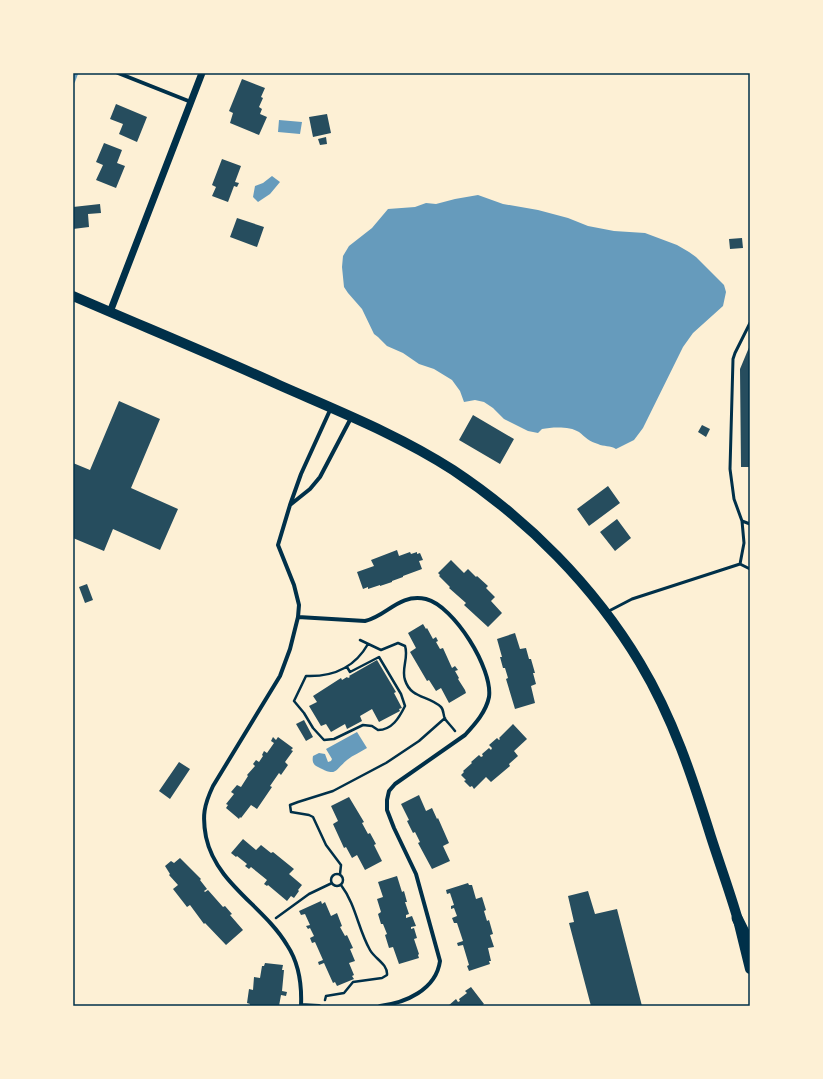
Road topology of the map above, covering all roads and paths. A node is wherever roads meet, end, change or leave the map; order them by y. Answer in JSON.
{"nodes":[{"id":1,"x":118,"y":73,"type":"edge"},
{"id":2,"x":202,"y":73,"type":"edge"},
{"id":3,"x":191,"y":102,"type":"junction"},
{"id":4,"x":73,"y":296,"type":"edge"},
{"id":5,"x":110,"y":312,"type":"junction"},
{"id":6,"x":750,"y":323,"type":"edge"},
{"id":7,"x":331,"y":408,"type":"junction"},
{"id":8,"x":352,"y":417,"type":"junction"},
{"id":9,"x":290,"y":505,"type":"junction"},
{"id":10,"x":742,"y":521,"type":"junction"},
{"id":11,"x":750,"y":524,"type":"edge"},
{"id":12,"x":740,"y":564,"type":"junction"},
{"id":13,"x":750,"y":569,"type":"edge"},
{"id":14,"x":606,"y":613,"type":"junction"},
{"id":15,"x":298,"y":616,"type":"junction"},
{"id":16,"x":360,"y":640,"type":"dead end"},
{"id":17,"x":368,"y":644,"type":"junction"},
{"id":18,"x":346,"y":667,"type":"junction"},
{"id":19,"x":445,"y":718,"type":"junction"},
{"id":20,"x":460,"y":738,"type":"junction"},
{"id":21,"x":340,"y":874,"type":"junction"},
{"id":22,"x":332,"y":883,"type":"junction"},
{"id":23,"x":341,"y":885,"type":"junction"},
{"id":24,"x":738,"y":918,"type":"junction"},
{"id":25,"x":270,"y":922,"type":"junction"},
{"id":26,"x":750,"y":944,"type":"edge"},
{"id":27,"x":750,"y":969,"type":"edge"},
{"id":28,"x":301,"y":1005,"type":"edge"},
{"id":29,"x":319,"y":1006,"type":"edge"},
{"id":30,"x":325,"y":1006,"type":"edge"},
{"id":31,"x":380,"y":1006,"type":"edge"}],
"edges":[{"from":1,"to":3,"type":"street"},
{"from":2,"to":3,"type":"street"},
{"from":3,"to":5,"type":"street"},
{"from":4,"to":5,"type":"main road"},
{"from":5,"to":7,"type":"main road"},
{"from":6,"to":10,"type":"lane"},
{"from":7,"to":8,"type":"main road"},
{"from":7,"to":9,"type":"street"},
{"from":8,"to":9,"type":"street"},
{"from":8,"to":14,"type":"main road"},
{"from":9,"to":15,"type":"street"},
{"from":10,"to":11,"type":"lane"},
{"from":10,"to":12,"type":"lane"},
{"from":12,"to":13,"type":"lane"},
{"from":12,"to":14,"type":"lane"},
{"from":14,"to":24,"type":"main road"},
{"from":15,"to":20,"type":"street"},
{"from":15,"to":25,"type":"street"},
{"from":16,"to":17,"type":"path"},
{"from":17,"to":18,"type":"path"},
{"from":17,"to":19,"type":"path"},
{"from":18,"to":18,"type":"path"},
{"from":19,"to":20,"type":"path"},
{"from":19,"to":21,"type":"path"},
{"from":20,"to":31,"type":"street"},
{"from":21,"to":22,"type":"path"},
{"from":21,"to":23,"type":"path"},
{"from":22,"to":23,"type":"path"},
{"from":22,"to":25,"type":"path"},
{"from":23,"to":30,"type":"path"},
{"from":24,"to":26,"type":"highway"},
{"from":24,"to":27,"type":"main road"},
{"from":25,"to":28,"type":"street"},
{"from":28,"to":29,"type":"street"}]}
